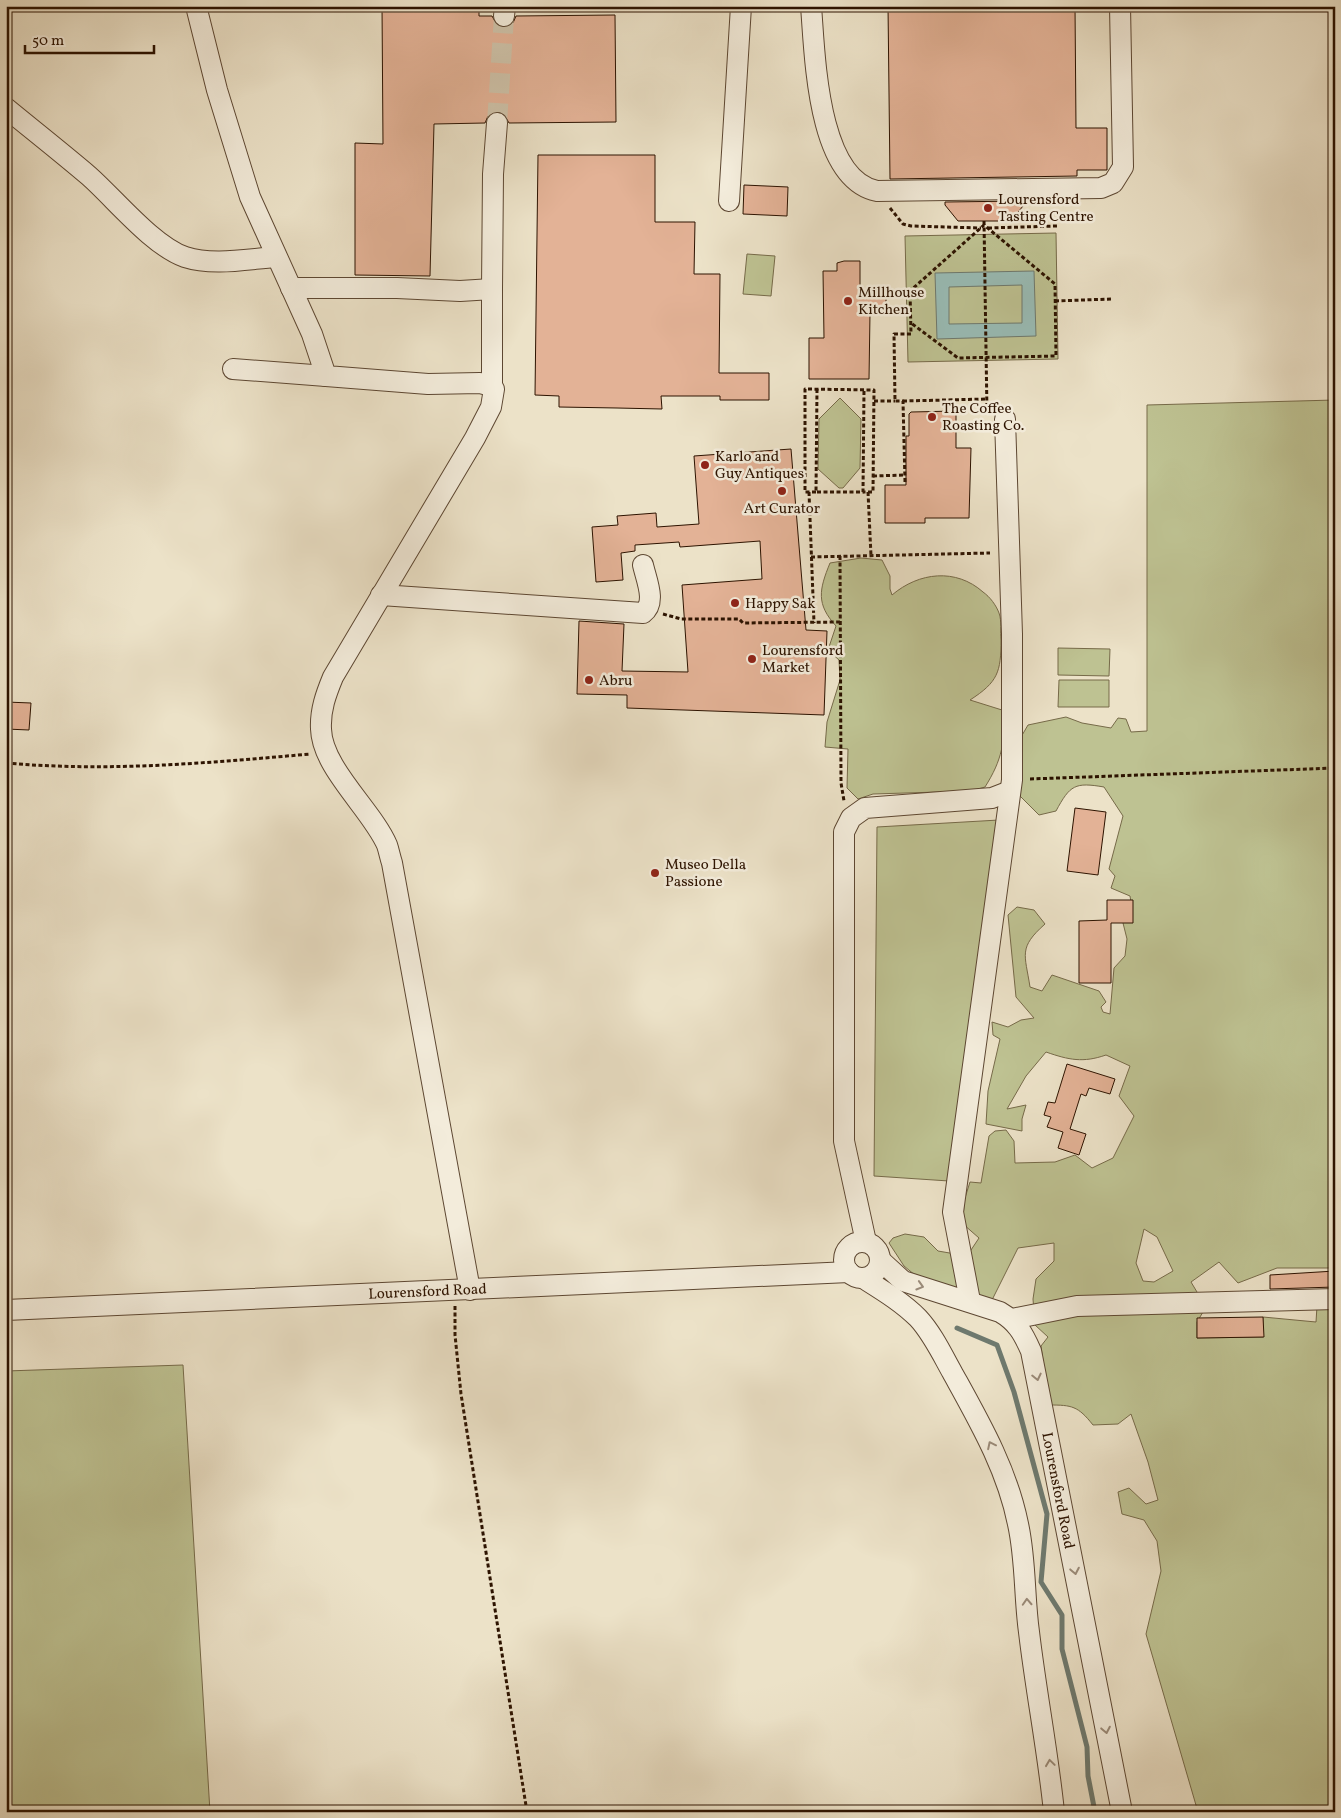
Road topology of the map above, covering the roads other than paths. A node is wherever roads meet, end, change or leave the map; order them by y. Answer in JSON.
{"nodes":[{"id":1,"x":196,"y":6,"type":"edge"},
{"id":2,"x":741,"y":6,"type":"edge"},
{"id":3,"x":811,"y":6,"type":"edge"},
{"id":4,"x":1120,"y":6,"type":"edge"},
{"id":5,"x":6,"y":108,"type":"edge"},
{"id":6,"x":497,"y":123,"type":"tunnel mouth"},
{"id":7,"x":729,"y":201,"type":"dead end"},
{"id":8,"x":276,"y":257,"type":"junction"},
{"id":9,"x":291,"y":288,"type":"junction"},
{"id":10,"x":492,"y":289,"type":"junction"},
{"id":11,"x":233,"y":369,"type":"dead end"},
{"id":12,"x":326,"y":376,"type":"junction"},
{"id":13,"x":492,"y":386,"type":"junction"},
{"id":14,"x":1005,"y":419,"type":"dead end"},
{"id":15,"x":643,"y":565,"type":"dead end"},
{"id":16,"x":381,"y":595,"type":"junction"},
{"id":17,"x":1011,"y":786,"type":"junction"},
{"id":18,"x":866,"y":1242,"type":"junction"},
{"id":19,"x":880,"y":1260,"type":"junction"},
{"id":20,"x":856,"y":1275,"type":"junction"},
{"id":21,"x":462,"y":1290,"type":"junction"},
{"id":22,"x":1335,"y":1299,"type":"edge"},
{"id":23,"x":970,"y":1301,"type":"junction"},
{"id":24,"x":6,"y":1310,"type":"edge"},
{"id":25,"x":1012,"y":1319,"type":"junction"},
{"id":26,"x":1054,"y":1812,"type":"edge"},
{"id":27,"x":1122,"y":1812,"type":"edge"}],
"edges":[{"from":1,"to":8,"type":"street"},
{"from":2,"to":7,"type":"street"},
{"from":3,"to":4,"type":"street"},
{"from":5,"to":8,"type":"street"},
{"from":6,"to":10,"type":"street"},
{"from":8,"to":9,"type":"street"},
{"from":9,"to":10,"type":"street"},
{"from":9,"to":12,"type":"street"},
{"from":10,"to":13,"type":"street"},
{"from":11,"to":12,"type":"street"},
{"from":12,"to":13,"type":"street"},
{"from":13,"to":16,"type":"street"},
{"from":14,"to":17,"type":"street"},
{"from":15,"to":16,"type":"street"},
{"from":16,"to":21,"type":"street"},
{"from":17,"to":18,"type":"street"},
{"from":17,"to":23,"type":"street"},
{"from":18,"to":19,"type":"street"},
{"from":18,"to":20,"type":"street"},
{"from":19,"to":20,"type":"street"},
{"from":19,"to":23,"type":"street","name":"Lourensford Road","one_way":true},
{"from":20,"to":21,"type":"street","name":"Lourensford Road"},
{"from":26,"to":20,"type":"street","one_way":true},
{"from":21,"to":24,"type":"street","name":"Lourensford Road"},
{"from":22,"to":25,"type":"street"},
{"from":23,"to":25,"type":"street","name":"Lourensford Road"},
{"from":25,"to":27,"type":"street","name":"Lourensford Road","one_way":true}]}
